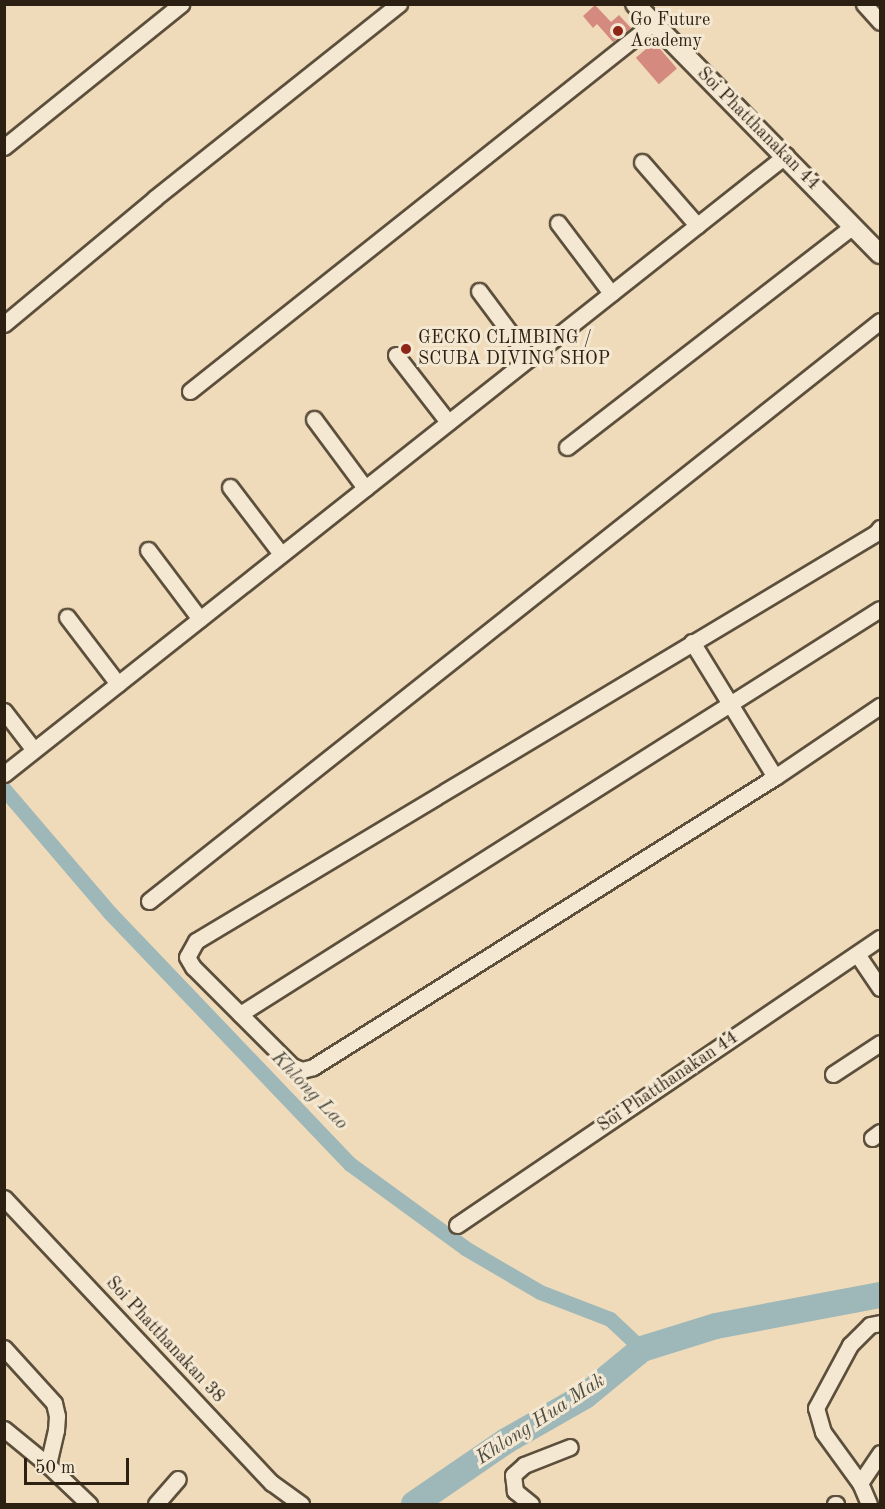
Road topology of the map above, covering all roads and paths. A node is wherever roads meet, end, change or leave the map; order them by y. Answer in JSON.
{"nodes":[{"id":1,"x":181,"y":4,"type":"edge"},
{"id":2,"x":399,"y":4,"type":"edge"},
{"id":3,"x":635,"y":4,"type":"edge"},
{"id":4,"x":864,"y":4,"type":"edge"},
{"id":5,"x":880,"y":22,"type":"edge"},
{"id":6,"x":653,"y":23,"type":"junction"},
{"id":7,"x":4,"y":147,"type":"edge"},
{"id":8,"x":786,"y":155,"type":"junction"},
{"id":9,"x":642,"y":162,"type":"dead end"},
{"id":10,"x":558,"y":223,"type":"dead end"},
{"id":11,"x":697,"y":225,"type":"junction"},
{"id":12,"x":852,"y":226,"type":"junction"},
{"id":13,"x":880,"y":254,"type":"edge"},
{"id":14,"x":479,"y":291,"type":"dead end"},
{"id":15,"x":611,"y":293,"type":"junction"},
{"id":16,"x":880,"y":321,"type":"edge"},
{"id":17,"x":4,"y":324,"type":"edge"},
{"id":18,"x":396,"y":354,"type":"dead end"},
{"id":19,"x":529,"y":358,"type":"junction"},
{"id":20,"x":190,"y":391,"type":"dead end"},
{"id":21,"x":314,"y":419,"type":"dead end"},
{"id":22,"x":448,"y":422,"type":"junction"},
{"id":23,"x":567,"y":447,"type":"dead end"},
{"id":24,"x":230,"y":487,"type":"dead end"},
{"id":25,"x":365,"y":488,"type":"junction"},
{"id":26,"x":879,"y":532,"type":"edge"},
{"id":27,"x":148,"y":550,"type":"dead end"},
{"id":28,"x":281,"y":554,"type":"junction"},
{"id":29,"x":880,"y":609,"type":"edge"},
{"id":30,"x":67,"y":617,"type":"dead end"},
{"id":31,"x":200,"y":619,"type":"junction"},
{"id":32,"x":692,"y":642,"type":"junction"},
{"id":33,"x":118,"y":684,"type":"junction"},
{"id":34,"x":731,"y":705,"type":"junction"},
{"id":35,"x":880,"y":706,"type":"edge"},
{"id":36,"x":4,"y":711,"type":"edge"},
{"id":37,"x":34,"y":750,"type":"junction"},
{"id":38,"x":4,"y":774,"type":"edge"},
{"id":39,"x":775,"y":777,"type":"junction"},
{"id":40,"x":149,"y":901,"type":"dead end"},
{"id":41,"x":880,"y":938,"type":"edge"},
{"id":42,"x":857,"y":954,"type":"junction"},
{"id":43,"x":880,"y":988,"type":"edge"},
{"id":44,"x":240,"y":1014,"type":"junction"},
{"id":45,"x":880,"y":1043,"type":"edge"},
{"id":46,"x":833,"y":1074,"type":"dead end"},
{"id":47,"x":4,"y":1198,"type":"edge"},
{"id":48,"x":457,"y":1226,"type":"dead end"},
{"id":49,"x":880,"y":1323,"type":"edge"},
{"id":50,"x":6,"y":1352,"type":"edge"},
{"id":51,"x":4,"y":1429,"type":"edge"},
{"id":52,"x":570,"y":1447,"type":"dead end"},
{"id":53,"x":880,"y":1453,"type":"edge"},
{"id":54,"x":48,"y":1465,"type":"junction"},
{"id":55,"x":178,"y":1479,"type":"dead end"},
{"id":56,"x":860,"y":1483,"type":"junction"},
{"id":57,"x":523,"y":1502,"type":"edge"},
{"id":58,"x":89,"y":1504,"type":"edge"},
{"id":59,"x":156,"y":1504,"type":"edge"},
{"id":60,"x":301,"y":1504,"type":"edge"},
{"id":61,"x":869,"y":1504,"type":"edge"}],
"edges":[{"from":1,"to":7,"type":"street"},
{"from":2,"to":17,"type":"street"},
{"from":3,"to":6,"type":"street","name":"Soi Phatthanakan 44"},
{"from":4,"to":5,"type":"street"},
{"from":6,"to":8,"type":"street","name":"Soi Phatthanakan 44"},
{"from":6,"to":20,"type":"street"},
{"from":8,"to":11,"type":"street"},
{"from":8,"to":12,"type":"street","name":"Soi Phatthanakan 44"},
{"from":9,"to":11,"type":"street"},
{"from":10,"to":15,"type":"street"},
{"from":11,"to":15,"type":"street"},
{"from":12,"to":13,"type":"street","name":"Soi Phatthanakan 44"},
{"from":12,"to":23,"type":"street"},
{"from":14,"to":19,"type":"street"},
{"from":15,"to":19,"type":"street"},
{"from":16,"to":40,"type":"street"},
{"from":18,"to":22,"type":"street"},
{"from":19,"to":22,"type":"street"},
{"from":21,"to":25,"type":"street"},
{"from":22,"to":25,"type":"street"},
{"from":24,"to":28,"type":"street"},
{"from":25,"to":28,"type":"street"},
{"from":26,"to":32,"type":"street"},
{"from":27,"to":31,"type":"street"},
{"from":28,"to":31,"type":"street"},
{"from":29,"to":34,"type":"street"},
{"from":30,"to":33,"type":"street"},
{"from":31,"to":33,"type":"street"},
{"from":32,"to":34,"type":"street"},
{"from":32,"to":44,"type":"street"},
{"from":33,"to":37,"type":"street"},
{"from":34,"to":39,"type":"street"},
{"from":34,"to":44,"type":"street"},
{"from":35,"to":39,"type":"street"},
{"from":36,"to":37,"type":"street"},
{"from":37,"to":38,"type":"street"},
{"from":39,"to":44,"type":"street"},
{"from":41,"to":42,"type":"street","name":"Soi Phatthanakan 44"},
{"from":42,"to":43,"type":"street"},
{"from":42,"to":48,"type":"street","name":"Soi Phatthanakan 44"},
{"from":45,"to":46,"type":"street"},
{"from":47,"to":60,"type":"street","name":"Soi Phatthanakan 38"},
{"from":49,"to":56,"type":"street"},
{"from":50,"to":54,"type":"street"},
{"from":51,"to":54,"type":"street"},
{"from":52,"to":57,"type":"street"},
{"from":53,"to":56,"type":"street"},
{"from":54,"to":58,"type":"street"},
{"from":55,"to":59,"type":"street"},
{"from":56,"to":61,"type":"street"}]}
